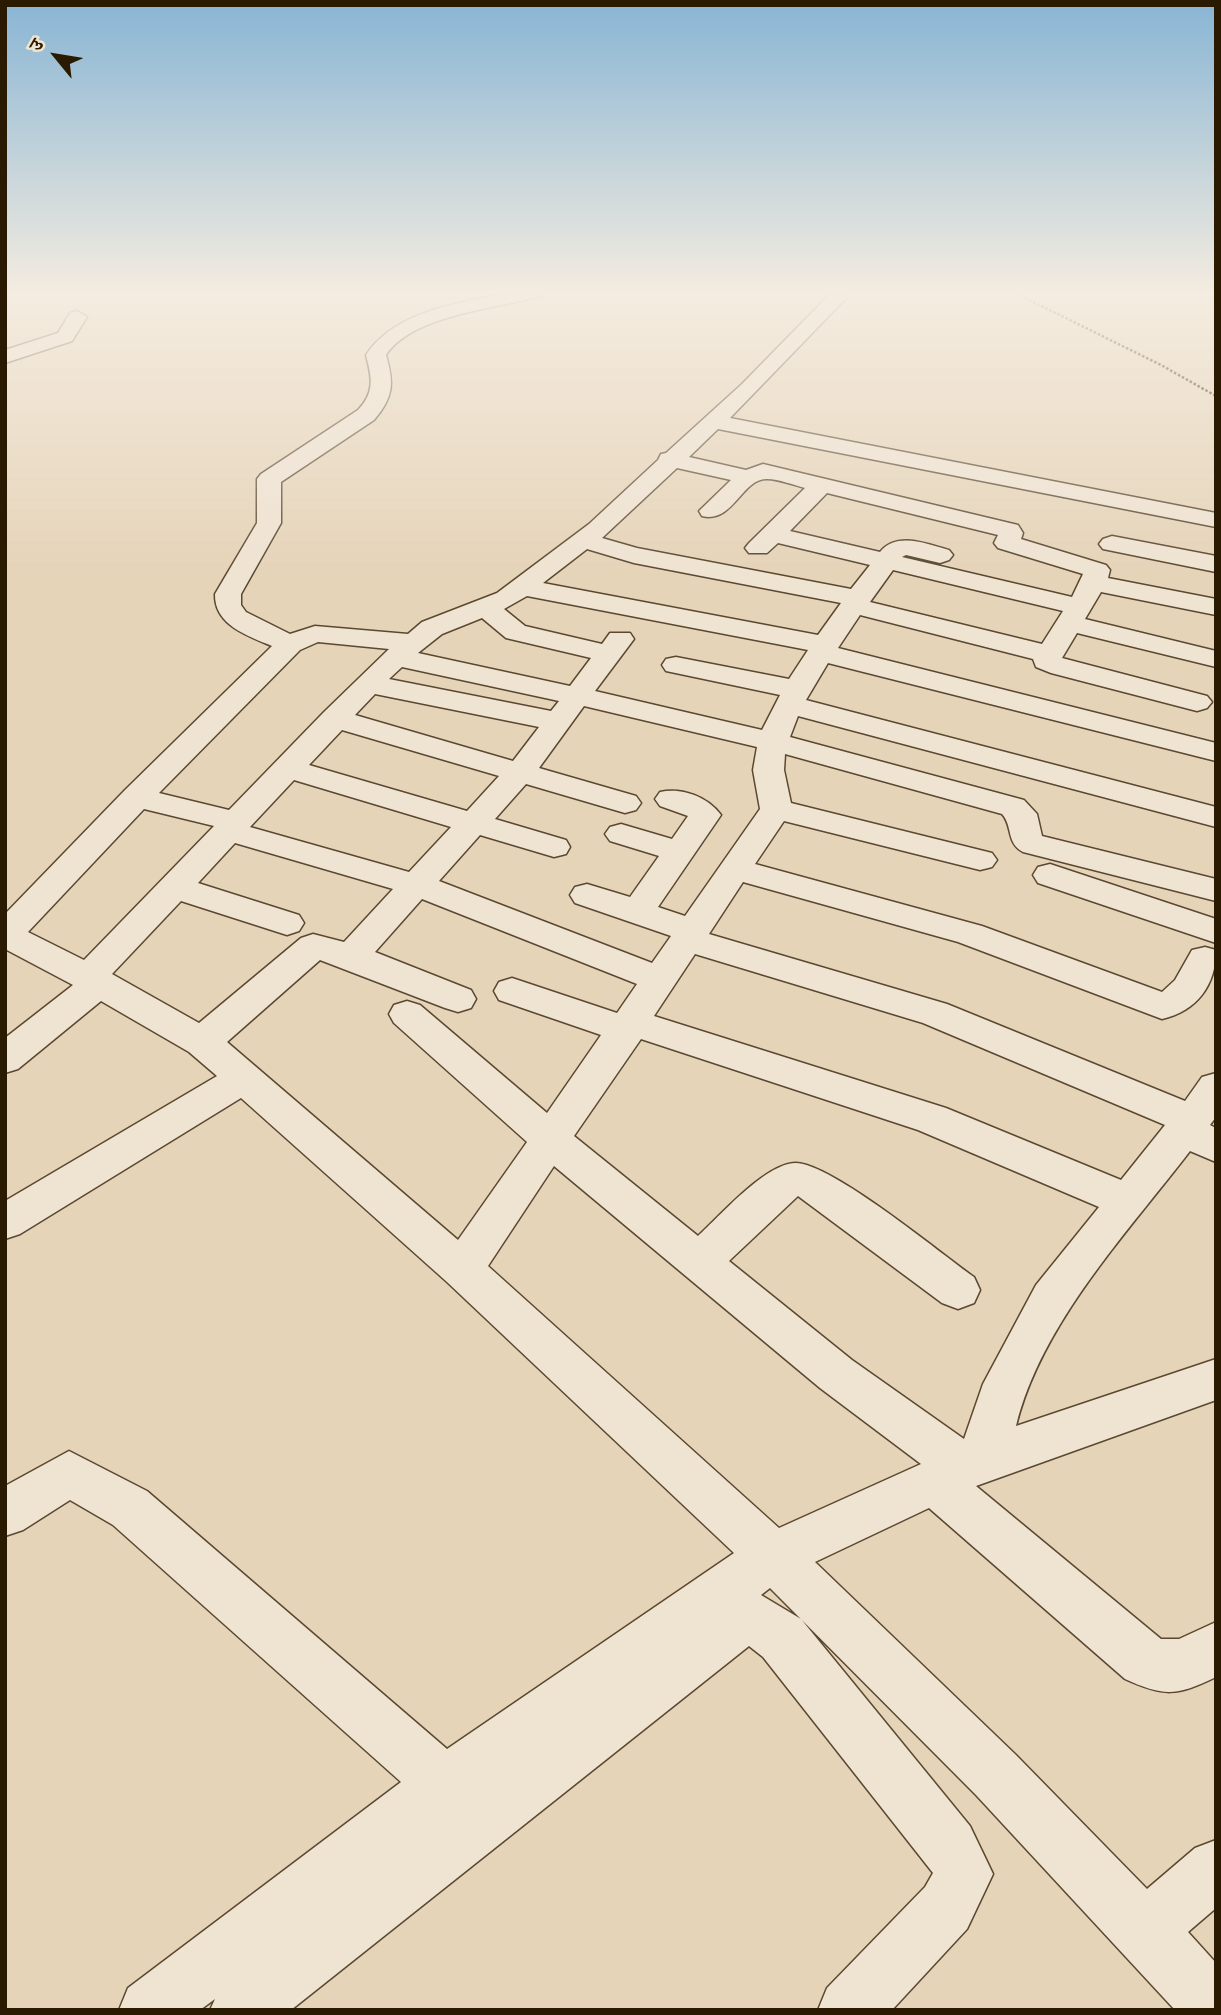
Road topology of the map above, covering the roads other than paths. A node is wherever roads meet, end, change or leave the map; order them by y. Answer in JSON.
{"nodes":[{"id":1,"x":384,"y":386,"type":"edge"},
{"id":2,"x":747,"y":386,"type":"edge"},
{"id":3,"x":704,"y":428,"type":"junction"},
{"id":4,"x":669,"y":459,"type":"junction"},
{"id":5,"x":748,"y":477,"type":"junction"},
{"id":6,"x":1039,"y":484,"type":"junction"},
{"id":7,"x":822,"y":485,"type":"junction"},
{"id":8,"x":957,"y":492,"type":"dead end"},
{"id":9,"x":1134,"y":503,"type":"junction"},
{"id":10,"x":711,"y":511,"type":"dead end"},
{"id":11,"x":1216,"y":520,"type":"edge"},
{"id":12,"x":1009,"y":530,"type":"junction"},
{"id":13,"x":583,"y":540,"type":"junction"},
{"id":14,"x":1112,"y":544,"type":"junction"},
{"id":15,"x":940,"y":555,"type":"dead end"},
{"id":16,"x":887,"y":560,"type":"junction"},
{"id":17,"x":1216,"y":564,"type":"edge"},
{"id":18,"x":1093,"y":575,"type":"junction"},
{"id":19,"x":523,"y":587,"type":"junction"},
{"id":20,"x":857,"y":602,"type":"junction"},
{"id":21,"x":1216,"y":607,"type":"edge"},
{"id":22,"x":487,"y":609,"type":"junction"},
{"id":23,"x":1074,"y":615,"type":"junction"},
{"id":24,"x":405,"y":641,"type":"junction"},
{"id":25,"x":290,"y":644,"type":"junction"},
{"id":26,"x":825,"y":649,"type":"junction"},
{"id":27,"x":1048,"y":654,"type":"junction"},
{"id":28,"x":1214,"y":655,"type":"edge"},
{"id":29,"x":676,"y":665,"type":"dead end"},
{"id":30,"x":369,"y":684,"type":"junction"},
{"id":31,"x":578,"y":695,"type":"junction"},
{"id":32,"x":794,"y":697,"type":"junction"},
{"id":33,"x":1197,"y":702,"type":"junction"},
{"id":34,"x":334,"y":718,"type":"junction"},
{"id":35,"x":559,"y":722,"type":"junction"},
{"id":36,"x":774,"y":739,"type":"junction"},
{"id":37,"x":1184,"y":744,"type":"junction"},
{"id":38,"x":942,"y":745,"type":"junction"},
{"id":39,"x":1216,"y":752,"type":"edge"},
{"id":40,"x":287,"y":768,"type":"junction"},
{"id":41,"x":521,"y":771,"type":"junction"},
{"id":42,"x":920,"y":780,"type":"junction"},
{"id":43,"x":136,"y":797,"type":"junction"},
{"id":44,"x":671,"y":799,"type":"dead end"},
{"id":45,"x":776,"y":809,"type":"junction"},
{"id":46,"x":1216,"y":817,"type":"edge"},
{"id":47,"x":474,"y":822,"type":"junction"},
{"id":48,"x":233,"y":827,"type":"junction"},
{"id":49,"x":685,"y":846,"type":"junction"},
{"id":50,"x":554,"y":847,"type":"dead end"},
{"id":51,"x":980,"y":860,"type":"dead end"},
{"id":52,"x":741,"y":864,"type":"junction"},
{"id":53,"x":1051,"y":875,"type":"dead end"},
{"id":54,"x":417,"y":885,"type":"junction"},
{"id":55,"x":175,"y":887,"type":"junction"},
{"id":56,"x":1216,"y":890,"type":"edge"},
{"id":57,"x":587,"y":895,"type":"dead end"},
{"id":58,"x":637,"y":912,"type":"junction"},
{"id":59,"x":287,"y":923,"type":"dead end"},
{"id":60,"x":692,"y":935,"type":"junction"},
{"id":61,"x":7,"y":936,"type":"edge"},
{"id":62,"x":1210,"y":945,"type":"edge"},
{"id":63,"x":351,"y":956,"type":"junction"},
{"id":64,"x":94,"y":980,"type":"junction"},
{"id":65,"x":661,"y":980,"type":"junction"},
{"id":66,"x":512,"y":991,"type":"dead end"},
{"id":67,"x":458,"y":999,"type":"dead end"},
{"id":68,"x":407,"y":1014,"type":"dead end"},
{"id":69,"x":629,"y":1026,"type":"junction"},
{"id":70,"x":202,"y":1042,"type":"junction"},
{"id":71,"x":5,"y":1059,"type":"edge"},
{"id":72,"x":245,"y":1077,"type":"junction"},
{"id":73,"x":1202,"y":1121,"type":"edge"},
{"id":74,"x":552,"y":1141,"type":"junction"},
{"id":75,"x":1127,"y":1201,"type":"junction"},
{"id":76,"x":5,"y":1222,"type":"edge"},
{"id":77,"x":701,"y":1260,"type":"junction"},
{"id":78,"x":462,"y":1269,"type":"junction"},
{"id":79,"x":958,"y":1290,"type":"dead end"},
{"id":80,"x":1213,"y":1384,"type":"edge"},
{"id":81,"x":960,"y":1469,"type":"junction"},
{"id":82,"x":5,"y":1513,"type":"edge"},
{"id":83,"x":773,"y":1556,"type":"junction"},
{"id":84,"x":1216,"y":1648,"type":"edge"},
{"id":85,"x":445,"y":1784,"type":"junction"},
{"id":86,"x":1216,"y":1870,"type":"edge"},
{"id":87,"x":1145,"y":1930,"type":"junction"},
{"id":88,"x":1216,"y":2009,"type":"edge"},
{"id":89,"x":150,"y":2010,"type":"edge"},
{"id":90,"x":241,"y":2010,"type":"edge"},
{"id":91,"x":849,"y":2010,"type":"edge"}],
"edges":[{"from":1,"to":25,"type":"street"},
{"from":2,"to":3,"type":"street"},
{"from":3,"to":4,"type":"street"},
{"from":3,"to":6,"type":"street"},
{"from":3,"to":8,"type":"street"},
{"from":4,"to":5,"type":"street"},
{"from":4,"to":13,"type":"street"},
{"from":5,"to":7,"type":"street"},
{"from":5,"to":10,"type":"street"},
{"from":6,"to":9,"type":"street"},
{"from":6,"to":12,"type":"street"},
{"from":7,"to":12,"type":"street"},
{"from":7,"to":16,"type":"street"},
{"from":9,"to":11,"type":"street"},
{"from":9,"to":14,"type":"street"},
{"from":12,"to":18,"type":"street"},
{"from":13,"to":19,"type":"street"},
{"from":13,"to":20,"type":"street"},
{"from":14,"to":17,"type":"street"},
{"from":14,"to":18,"type":"street"},
{"from":15,"to":16,"type":"street"},
{"from":16,"to":20,"type":"street"},
{"from":16,"to":23,"type":"street"},
{"from":18,"to":21,"type":"street"},
{"from":18,"to":23,"type":"street"},
{"from":19,"to":22,"type":"street"},
{"from":19,"to":26,"type":"street"},
{"from":20,"to":26,"type":"street"},
{"from":20,"to":27,"type":"street"},
{"from":22,"to":24,"type":"street"},
{"from":22,"to":31,"type":"street"},
{"from":23,"to":27,"type":"street"},
{"from":23,"to":28,"type":"street"},
{"from":24,"to":25,"type":"street"},
{"from":24,"to":30,"type":"street"},
{"from":24,"to":31,"type":"street"},
{"from":25,"to":43,"type":"street"},
{"from":26,"to":32,"type":"street"},
{"from":26,"to":37,"type":"street"},
{"from":27,"to":33,"type":"street"},
{"from":28,"to":33,"type":"street"},
{"from":29,"to":32,"type":"street"},
{"from":30,"to":34,"type":"street"},
{"from":30,"to":35,"type":"street"},
{"from":31,"to":35,"type":"street"},
{"from":31,"to":36,"type":"street"},
{"from":32,"to":36,"type":"street"},
{"from":32,"to":38,"type":"street"},
{"from":33,"to":37,"type":"street"},
{"from":34,"to":40,"type":"street"},
{"from":34,"to":41,"type":"street"},
{"from":35,"to":41,"type":"street"},
{"from":36,"to":42,"type":"street"},
{"from":36,"to":45,"type":"street"},
{"from":37,"to":39,"type":"street"},
{"from":38,"to":42,"type":"street"},
{"from":38,"to":46,"type":"street"},
{"from":40,"to":47,"type":"street"},
{"from":40,"to":48,"type":"street"},
{"from":41,"to":47,"type":"street"},
{"from":41,"to":49,"type":"street"},
{"from":42,"to":56,"type":"street"},
{"from":43,"to":48,"type":"street"},
{"from":43,"to":61,"type":"street"},
{"from":44,"to":49,"type":"street"},
{"from":45,"to":51,"type":"street"},
{"from":45,"to":52,"type":"street"},
{"from":47,"to":50,"type":"street"},
{"from":47,"to":54,"type":"street"},
{"from":48,"to":54,"type":"street"},
{"from":48,"to":55,"type":"street"},
{"from":49,"to":52,"type":"street"},
{"from":49,"to":58,"type":"street"},
{"from":52,"to":60,"type":"street"},
{"from":52,"to":62,"type":"street"},
{"from":53,"to":62,"type":"street"},
{"from":54,"to":63,"type":"street"},
{"from":54,"to":65,"type":"street"},
{"from":55,"to":59,"type":"street"},
{"from":55,"to":64,"type":"street"},
{"from":57,"to":58,"type":"street"},
{"from":58,"to":60,"type":"street"},
{"from":60,"to":65,"type":"street"},
{"from":60,"to":73,"type":"street"},
{"from":61,"to":64,"type":"street"},
{"from":63,"to":67,"type":"street"},
{"from":63,"to":70,"type":"street"},
{"from":64,"to":70,"type":"street"},
{"from":64,"to":71,"type":"street"},
{"from":65,"to":69,"type":"street"},
{"from":66,"to":69,"type":"street"},
{"from":68,"to":74,"type":"street"},
{"from":69,"to":74,"type":"street"},
{"from":69,"to":75,"type":"street"},
{"from":70,"to":72,"type":"street"},
{"from":72,"to":76,"type":"street"},
{"from":72,"to":78,"type":"street"},
{"from":73,"to":75,"type":"street"},
{"from":74,"to":77,"type":"street"},
{"from":74,"to":78,"type":"street"},
{"from":75,"to":81,"type":"street"},
{"from":77,"to":79,"type":"street"},
{"from":77,"to":81,"type":"street"},
{"from":78,"to":83,"type":"street"},
{"from":80,"to":81,"type":"street"},
{"from":81,"to":83,"type":"street"},
{"from":81,"to":84,"type":"street"},
{"from":82,"to":85,"type":"street"},
{"from":83,"to":85,"type":"street"},
{"from":83,"to":87,"type":"street"},
{"from":85,"to":89,"type":"street"},
{"from":86,"to":87,"type":"street"},
{"from":87,"to":88,"type":"street"},
{"from":90,"to":91,"type":"street"}]}
